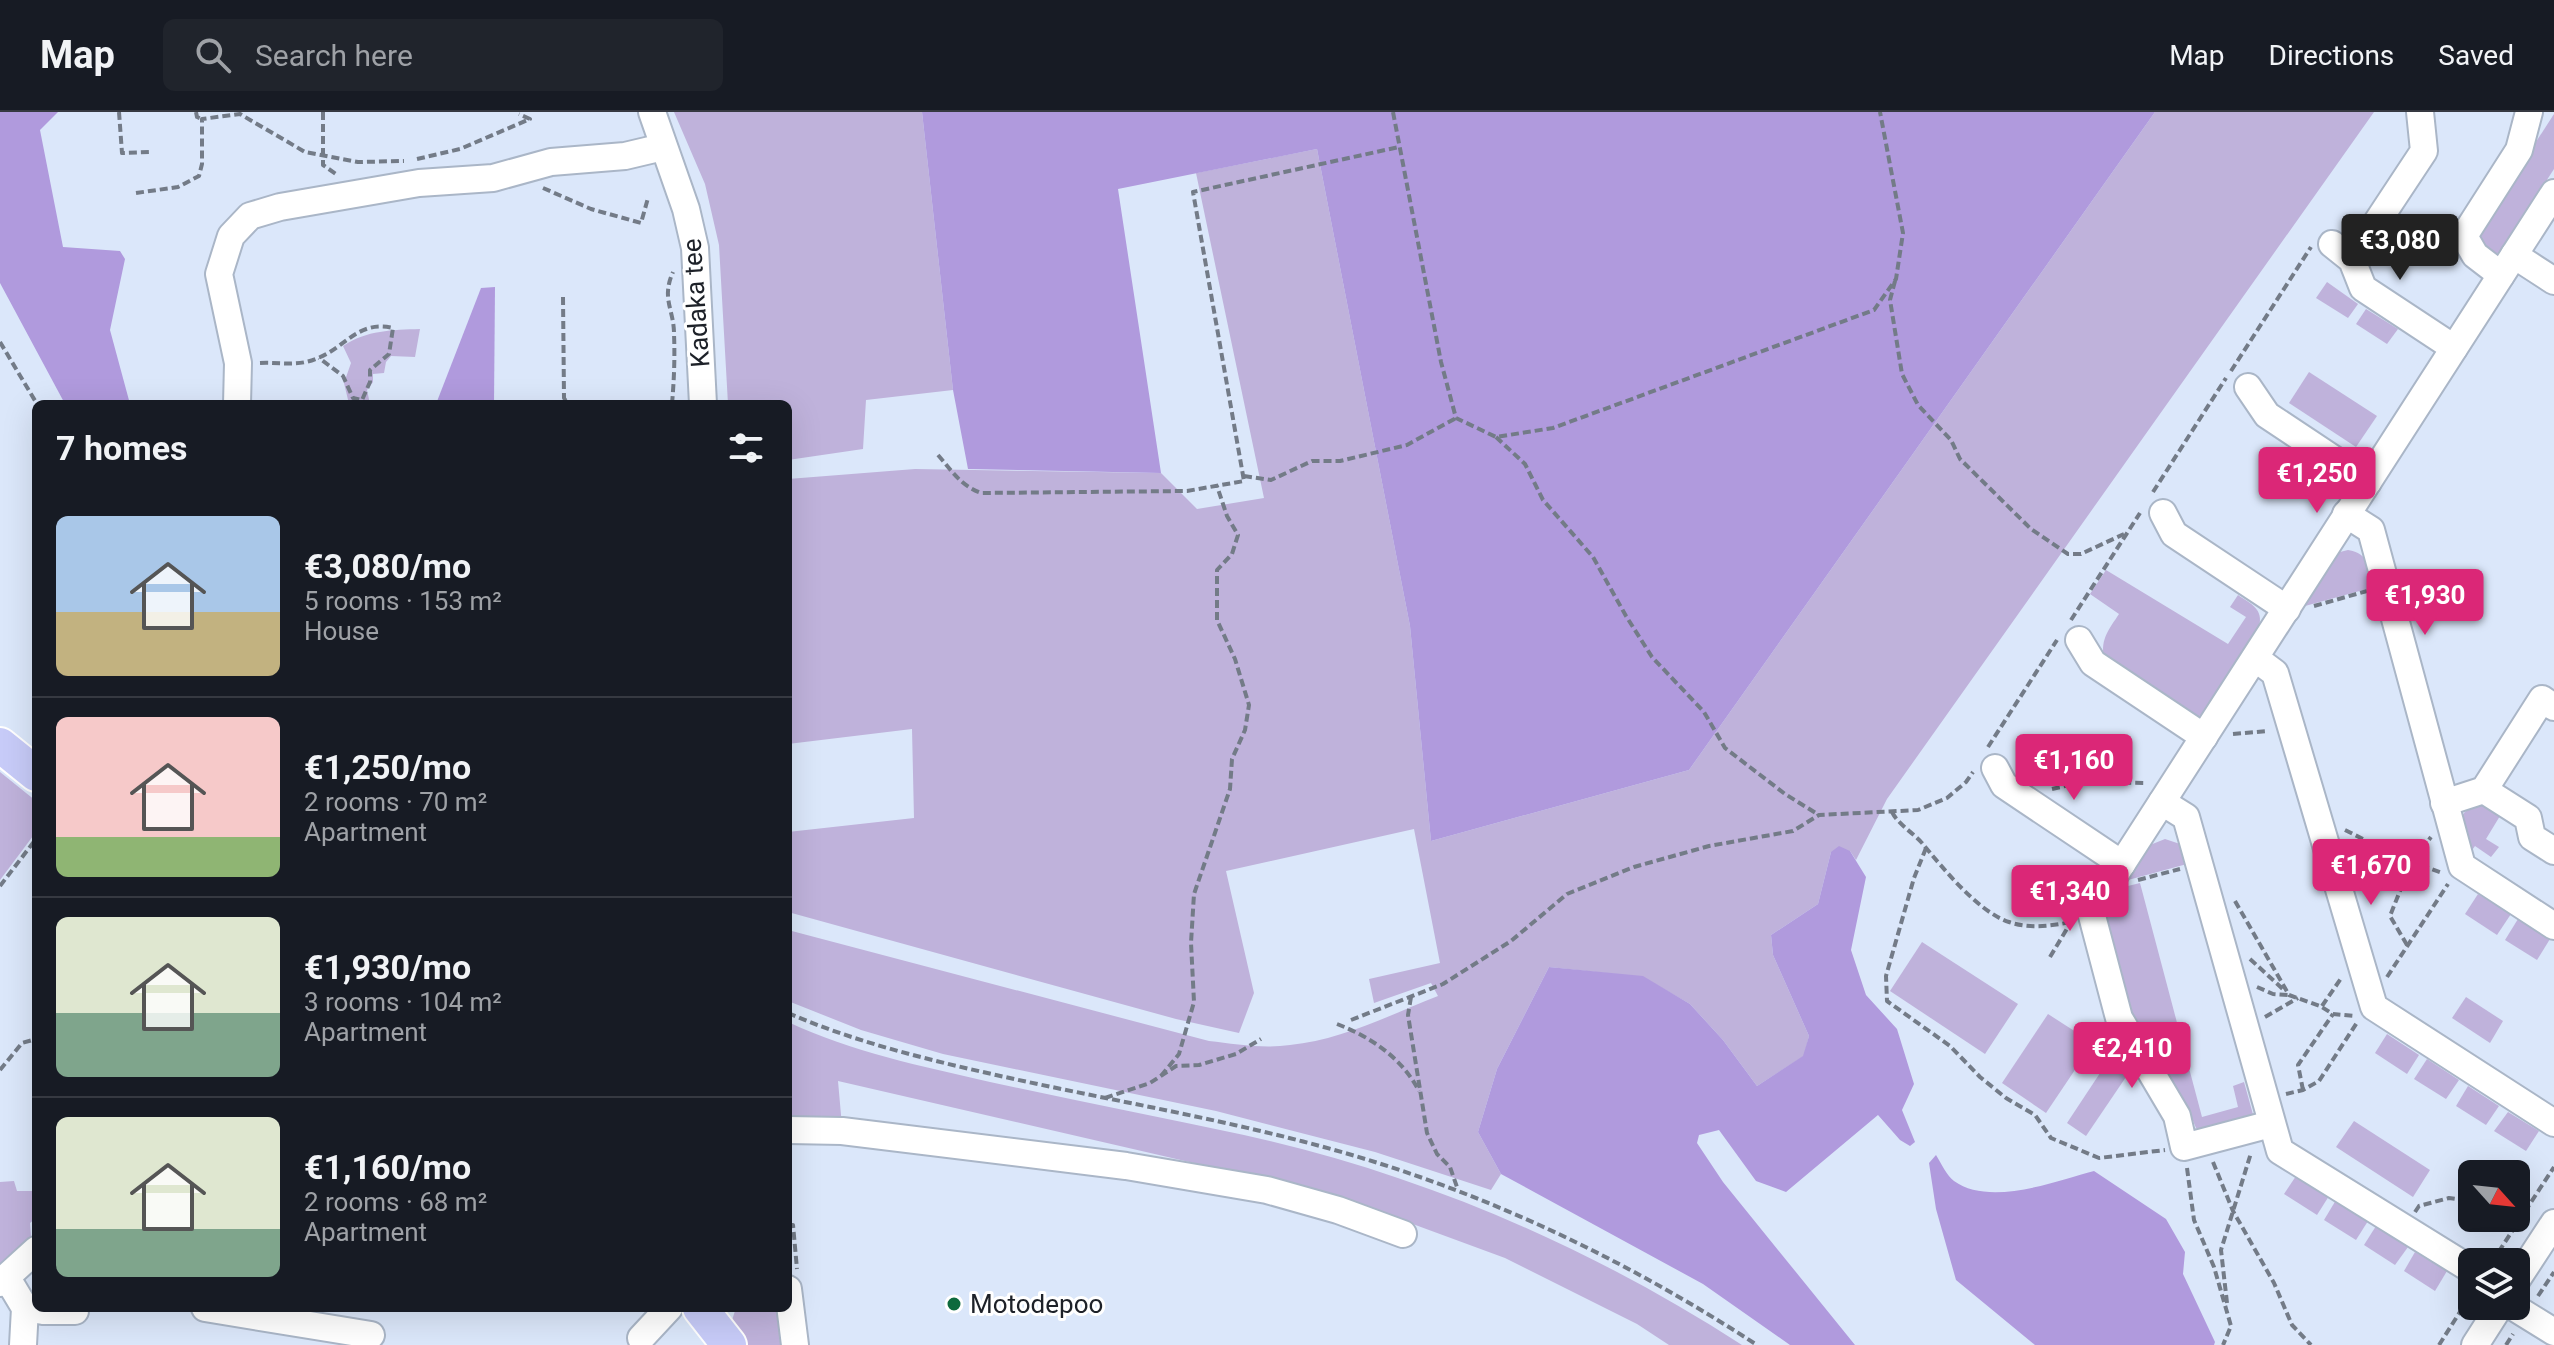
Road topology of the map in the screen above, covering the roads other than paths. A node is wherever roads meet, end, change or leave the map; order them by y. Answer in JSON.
{"nodes":[{"id":1,"x":652,"y":112,"type":"edge"},
{"id":2,"x":2420,"y":112,"type":"edge"},
{"id":3,"x":2529,"y":112,"type":"edge"},
{"id":4,"x":663,"y":147,"type":"junction"},
{"id":5,"x":2554,"y":193,"type":"edge"},
{"id":6,"x":2507,"y":265,"type":"junction"},
{"id":7,"x":2554,"y":281,"type":"edge"},
{"id":8,"x":2454,"y":348,"type":"junction"},
{"id":9,"x":2248,"y":387,"type":"dead end"},
{"id":10,"x":237,"y":400,"type":"edge"},
{"id":11,"x":703,"y":400,"type":"edge"},
{"id":12,"x":2368,"y":482,"type":"junction"},
{"id":13,"x":2163,"y":513,"type":"dead end"},
{"id":14,"x":2346,"y":514,"type":"junction"},
{"id":15,"x":2300,"y":607,"type":"junction"},
{"id":16,"x":2079,"y":640,"type":"dead end"},
{"id":17,"x":2255,"y":658,"type":"junction"},
{"id":18,"x":2554,"y":707,"type":"edge"},
{"id":19,"x":2204,"y":737,"type":"junction"},
{"id":20,"x":0,"y":745,"type":"edge"},
{"id":21,"x":1983,"y":766,"type":"road end"},
{"id":22,"x":32,"y":771,"type":"edge"},
{"id":23,"x":2484,"y":790,"type":"junction"},
{"id":24,"x":2155,"y":792,"type":"junction"},
{"id":25,"x":2441,"y":814,"type":"junction"},
{"id":26,"x":2554,"y":851,"type":"edge"},
{"id":27,"x":2129,"y":872,"type":"junction"},
{"id":28,"x":2554,"y":926,"type":"edge"},
{"id":29,"x":2554,"y":1123,"type":"edge"},
{"id":30,"x":2265,"y":1126,"type":"junction"},
{"id":31,"x":792,"y":1130,"type":"edge"},
{"id":32,"x":2554,"y":1223,"type":"edge"},
{"id":33,"x":1403,"y":1234,"type":"dead end"},
{"id":34,"x":32,"y":1254,"type":"edge"},
{"id":35,"x":2530,"y":1260,"type":"edge"},
{"id":36,"x":2458,"y":1261,"type":"edge"},
{"id":37,"x":4,"y":1280,"type":"edge"},
{"id":38,"x":25,"y":1308,"type":"junction"},
{"id":39,"x":32,"y":1309,"type":"edge"},
{"id":40,"x":232,"y":1312,"type":"edge"},
{"id":41,"x":665,"y":1312,"type":"edge"},
{"id":42,"x":706,"y":1312,"type":"edge"},
{"id":43,"x":791,"y":1312,"type":"edge"},
{"id":44,"x":2530,"y":1312,"type":"edge"},
{"id":45,"x":2491,"y":1320,"type":"edge"},
{"id":46,"x":2554,"y":1332,"type":"edge"},
{"id":47,"x":371,"y":1335,"type":"dead end"},
{"id":48,"x":641,"y":1338,"type":"dead end"},
{"id":49,"x":23,"y":1345,"type":"edge"},
{"id":50,"x":729,"y":1345,"type":"edge"},
{"id":51,"x":795,"y":1345,"type":"edge"},
{"id":52,"x":2475,"y":1345,"type":"edge"}],
"edges":[{"from":1,"to":4,"type":"street","name":"Kadaka tee"},
{"from":2,"to":8,"type":"street"},
{"from":3,"to":6,"type":"street"},
{"from":4,"to":10,"type":"street"},
{"from":4,"to":11,"type":"street","name":"Kadaka tee"},
{"from":5,"to":6,"type":"street"},
{"from":6,"to":7,"type":"street"},
{"from":6,"to":8,"type":"street"},
{"from":8,"to":12,"type":"street"},
{"from":9,"to":12,"type":"street"},
{"from":12,"to":14,"type":"street"},
{"from":13,"to":15,"type":"street"},
{"from":14,"to":15,"type":"street"},
{"from":14,"to":25,"type":"street"},
{"from":15,"to":17,"type":"street"},
{"from":16,"to":19,"type":"street"},
{"from":17,"to":19,"type":"street"},
{"from":17,"to":29,"type":"street"},
{"from":18,"to":23,"type":"street"},
{"from":19,"to":24,"type":"street"},
{"from":20,"to":22,"type":"main road"},
{"from":21,"to":27,"type":"street"},
{"from":23,"to":25,"type":"street"},
{"from":23,"to":26,"type":"street"},
{"from":24,"to":27,"type":"street"},
{"from":24,"to":30,"type":"street"},
{"from":25,"to":28,"type":"street"},
{"from":27,"to":30,"type":"street"},
{"from":30,"to":36,"type":"street"},
{"from":31,"to":33,"type":"street"},
{"from":32,"to":35,"type":"street"},
{"from":34,"to":37,"type":"street"},
{"from":37,"to":38,"type":"street"},
{"from":38,"to":39,"type":"street"},
{"from":38,"to":49,"type":"street"},
{"from":40,"to":47,"type":"street"},
{"from":41,"to":48,"type":"street"},
{"from":42,"to":50,"type":"main road"},
{"from":43,"to":51,"type":"street"},
{"from":44,"to":46,"type":"street"},
{"from":45,"to":52,"type":"street"}]}
